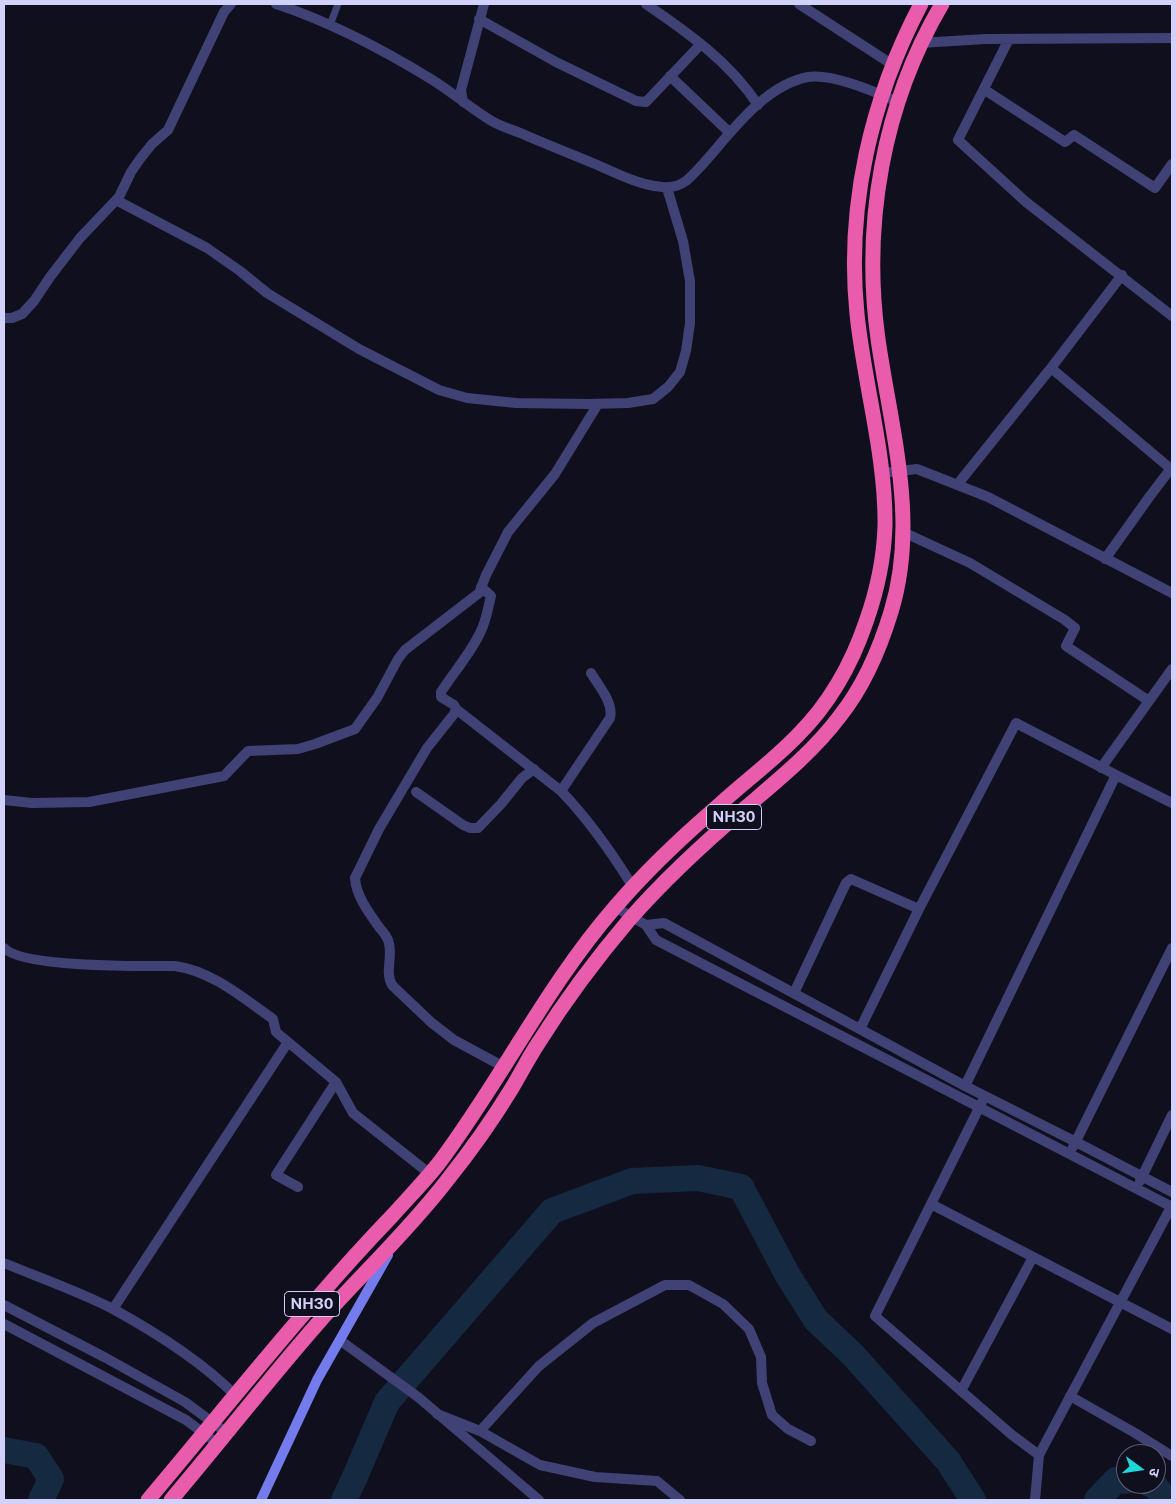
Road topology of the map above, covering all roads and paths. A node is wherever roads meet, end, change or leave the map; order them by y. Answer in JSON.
{"nodes":[{"id":1,"x":231,"y":4,"type":"edge"},
{"id":2,"x":276,"y":4,"type":"edge"},
{"id":3,"x":338,"y":4,"type":"edge"},
{"id":4,"x":484,"y":4,"type":"edge"},
{"id":5,"x":646,"y":4,"type":"edge"},
{"id":6,"x":799,"y":4,"type":"edge"},
{"id":7,"x":921,"y":4,"type":"edge"},
{"id":8,"x":942,"y":4,"type":"edge"},
{"id":9,"x":479,"y":19,"type":"junction"},
{"id":10,"x":330,"y":25,"type":"junction"},
{"id":11,"x":909,"y":27,"type":"junction"},
{"id":12,"x":1172,"y":38,"type":"edge"},
{"id":13,"x":922,"y":39,"type":"junction"},
{"id":14,"x":1009,"y":39,"type":"junction"},
{"id":15,"x":701,"y":44,"type":"junction"},
{"id":16,"x":892,"y":65,"type":"junction"},
{"id":17,"x":670,"y":76,"type":"junction"},
{"id":18,"x":985,"y":90,"type":"junction"},
{"id":19,"x":881,"y":95,"type":"junction"},
{"id":20,"x":463,"y":102,"type":"junction"},
{"id":21,"x":898,"y":102,"type":"junction"},
{"id":22,"x":758,"y":105,"type":"junction"},
{"id":23,"x":729,"y":132,"type":"junction"},
{"id":24,"x":1172,"y":164,"type":"edge"},
{"id":25,"x":667,"y":188,"type":"junction"},
{"id":26,"x":116,"y":200,"type":"junction"},
{"id":27,"x":1122,"y":275,"type":"junction"},
{"id":28,"x":1172,"y":316,"type":"edge"},
{"id":29,"x":4,"y":318,"type":"edge"},
{"id":30,"x":1051,"y":368,"type":"junction"},
{"id":31,"x":598,"y":404,"type":"junction"},
{"id":32,"x":1172,"y":468,"type":"edge"},
{"id":33,"x":900,"y":471,"type":"junction"},
{"id":34,"x":882,"y":473,"type":"junction"},
{"id":35,"x":957,"y":485,"type":"junction"},
{"id":36,"x":903,"y":532,"type":"junction"},
{"id":37,"x":1105,"y":559,"type":"junction"},
{"id":38,"x":481,"y":587,"type":"junction"},
{"id":39,"x":1172,"y":593,"type":"edge"},
{"id":40,"x":1172,"y":669,"type":"edge"},
{"id":41,"x":591,"y":673,"type":"dead end"},
{"id":42,"x":1149,"y":701,"type":"junction"},
{"id":43,"x":456,"y":709,"type":"junction"},
{"id":44,"x":1101,"y":768,"type":"junction"},
{"id":45,"x":534,"y":769,"type":"junction"},
{"id":46,"x":1116,"y":775,"type":"junction"},
{"id":47,"x":561,"y":791,"type":"junction"},
{"id":48,"x":416,"y":792,"type":"dead end"},
{"id":49,"x":4,"y":800,"type":"edge"},
{"id":50,"x":1172,"y":803,"type":"edge"},
{"id":51,"x":633,"y":887,"type":"junction"},
{"id":52,"x":615,"y":907,"type":"junction"},
{"id":53,"x":919,"y":909,"type":"junction"},
{"id":54,"x":632,"y":917,"type":"junction"},
{"id":55,"x":646,"y":925,"type":"junction"},
{"id":56,"x":4,"y":948,"type":"edge"},
{"id":57,"x":1172,"y":948,"type":"edge"},
{"id":58,"x":794,"y":993,"type":"junction"},
{"id":59,"x":860,"y":1030,"type":"junction"},
{"id":60,"x":288,"y":1042,"type":"junction"},
{"id":61,"x":504,"y":1067,"type":"junction"},
{"id":62,"x":336,"y":1082,"type":"junction"},
{"id":63,"x":965,"y":1086,"type":"junction"},
{"id":64,"x":985,"y":1096,"type":"junction"},
{"id":65,"x":980,"y":1107,"type":"junction"},
{"id":66,"x":1172,"y":1114,"type":"edge"},
{"id":67,"x":1076,"y":1142,"type":"junction"},
{"id":68,"x":1070,"y":1153,"type":"junction"},
{"id":69,"x":430,"y":1174,"type":"junction"},
{"id":70,"x":1142,"y":1177,"type":"junction"},
{"id":71,"x":298,"y":1187,"type":"dead end"},
{"id":72,"x":1137,"y":1188,"type":"junction"},
{"id":73,"x":1172,"y":1192,"type":"edge"},
{"id":74,"x":930,"y":1204,"type":"junction"},
{"id":75,"x":1172,"y":1206,"type":"edge"},
{"id":76,"x":392,"y":1215,"type":"junction"},
{"id":77,"x":398,"y":1236,"type":"junction"},
{"id":78,"x":1032,"y":1257,"type":"junction"},
{"id":79,"x":4,"y":1263,"type":"edge"},
{"id":80,"x":1120,"y":1303,"type":"junction"},
{"id":81,"x":4,"y":1306,"type":"edge"},
{"id":82,"x":113,"y":1309,"type":"junction"},
{"id":83,"x":4,"y":1324,"type":"edge"},
{"id":84,"x":1172,"y":1329,"type":"edge"},
{"id":85,"x":341,"y":1341,"type":"junction"},
{"id":86,"x":961,"y":1391,"type":"junction"},
{"id":87,"x":235,"y":1395,"type":"junction"},
{"id":88,"x":1070,"y":1396,"type":"junction"},
{"id":89,"x":437,"y":1414,"type":"junction"},
{"id":90,"x":209,"y":1428,"type":"junction"},
{"id":91,"x":480,"y":1431,"type":"junction"},
{"id":92,"x":222,"y":1439,"type":"junction"},
{"id":93,"x":811,"y":1440,"type":"dead end"},
{"id":94,"x":1039,"y":1454,"type":"junction"},
{"id":95,"x":1172,"y":1456,"type":"edge"},
{"id":96,"x":148,"y":1500,"type":"edge"},
{"id":97,"x":171,"y":1500,"type":"edge"},
{"id":98,"x":261,"y":1500,"type":"edge"},
{"id":99,"x":539,"y":1500,"type":"edge"},
{"id":100,"x":680,"y":1500,"type":"edge"},
{"id":101,"x":1035,"y":1500,"type":"edge"}],
"edges":[{"from":1,"to":26,"type":"street"},
{"from":2,"to":10,"type":"street"},
{"from":3,"to":10,"type":"lane"},
{"from":4,"to":9,"type":"street"},
{"from":5,"to":15,"type":"street"},
{"from":6,"to":16,"type":"street"},
{"from":7,"to":11,"type":"highway","number":"NH30"},
{"from":8,"to":13,"type":"highway","number":"NH30"},
{"from":9,"to":17,"type":"street"},
{"from":9,"to":20,"type":"street"},
{"from":10,"to":20,"type":"street"},
{"from":11,"to":13,"type":"highway"},
{"from":11,"to":16,"type":"highway","number":"NH30"},
{"from":12,"to":14,"type":"street"},
{"from":13,"to":14,"type":"street"},
{"from":13,"to":21,"type":"highway","number":"NH30"},
{"from":14,"to":18,"type":"street"},
{"from":15,"to":17,"type":"street"},
{"from":15,"to":22,"type":"street"},
{"from":16,"to":19,"type":"highway","number":"NH30"},
{"from":17,"to":23,"type":"street"},
{"from":18,"to":24,"type":"street"},
{"from":18,"to":27,"type":"street"},
{"from":19,"to":21,"type":"street"},
{"from":19,"to":22,"type":"street"},
{"from":19,"to":34,"type":"highway","number":"NH30"},
{"from":20,"to":25,"type":"street"},
{"from":21,"to":33,"type":"highway","number":"NH30"},
{"from":22,"to":23,"type":"street"},
{"from":23,"to":25,"type":"street"},
{"from":25,"to":31,"type":"street"},
{"from":26,"to":29,"type":"street"},
{"from":26,"to":31,"type":"street"},
{"from":27,"to":28,"type":"street"},
{"from":27,"to":30,"type":"street"},
{"from":30,"to":32,"type":"street"},
{"from":30,"to":35,"type":"street"},
{"from":31,"to":38,"type":"street"},
{"from":32,"to":37,"type":"street"},
{"from":33,"to":34,"type":"street"},
{"from":33,"to":35,"type":"street"},
{"from":33,"to":36,"type":"highway","number":"NH30"},
{"from":34,"to":51,"type":"highway","number":"NH30"},
{"from":35,"to":37,"type":"street"},
{"from":36,"to":42,"type":"street"},
{"from":36,"to":54,"type":"highway","number":"NH30"},
{"from":37,"to":39,"type":"street"},
{"from":38,"to":43,"type":"street"},
{"from":38,"to":49,"type":"street"},
{"from":40,"to":42,"type":"street"},
{"from":41,"to":47,"type":"street"},
{"from":42,"to":44,"type":"street"},
{"from":43,"to":45,"type":"street"},
{"from":43,"to":61,"type":"street"},
{"from":44,"to":46,"type":"street"},
{"from":44,"to":53,"type":"street"},
{"from":45,"to":47,"type":"street"},
{"from":45,"to":48,"type":"street"},
{"from":46,"to":50,"type":"street"},
{"from":46,"to":63,"type":"street"},
{"from":47,"to":51,"type":"street"},
{"from":51,"to":52,"type":"highway","number":"NH30"},
{"from":52,"to":54,"type":"street"},
{"from":52,"to":61,"type":"highway","number":"NH30"},
{"from":53,"to":58,"type":"street"},
{"from":53,"to":59,"type":"street"},
{"from":54,"to":55,"type":"street"},
{"from":54,"to":77,"type":"highway","number":"NH30"},
{"from":55,"to":58,"type":"street"},
{"from":55,"to":65,"type":"street"},
{"from":56,"to":60,"type":"street"},
{"from":57,"to":67,"type":"street"},
{"from":58,"to":59,"type":"street"},
{"from":59,"to":63,"type":"street"},
{"from":60,"to":62,"type":"street"},
{"from":60,"to":82,"type":"street"},
{"from":61,"to":69,"type":"highway","number":"NH30"},
{"from":62,"to":69,"type":"street"},
{"from":62,"to":71,"type":"street"},
{"from":63,"to":64,"type":"street"},
{"from":64,"to":65,"type":"street"},
{"from":64,"to":67,"type":"street"},
{"from":65,"to":68,"type":"street"},
{"from":65,"to":74,"type":"street"},
{"from":66,"to":70,"type":"street"},
{"from":67,"to":68,"type":"street"},
{"from":67,"to":70,"type":"street"},
{"from":68,"to":72,"type":"street"},
{"from":69,"to":76,"type":"highway","number":"NH30"},
{"from":70,"to":72,"type":"street"},
{"from":70,"to":73,"type":"street"},
{"from":72,"to":75,"type":"street"},
{"from":74,"to":78,"type":"street"},
{"from":74,"to":86,"type":"street"},
{"from":75,"to":80,"type":"street"},
{"from":76,"to":77,"type":"street"},
{"from":76,"to":87,"type":"highway","number":"NH30"},
{"from":77,"to":85,"type":"street"},
{"from":77,"to":92,"type":"highway","number":"NH30"},
{"from":78,"to":80,"type":"street"},
{"from":78,"to":86,"type":"street"},
{"from":79,"to":82,"type":"street"},
{"from":80,"to":84,"type":"street"},
{"from":80,"to":88,"type":"street"},
{"from":81,"to":90,"type":"street"},
{"from":82,"to":87,"type":"street"},
{"from":83,"to":90,"type":"street"},
{"from":85,"to":89,"type":"street"},
{"from":85,"to":98,"type":"street"},
{"from":86,"to":94,"type":"street"},
{"from":87,"to":90,"type":"highway","number":"NH30"},
{"from":88,"to":94,"type":"street"},
{"from":88,"to":95,"type":"street"},
{"from":89,"to":91,"type":"street"},
{"from":89,"to":99,"type":"street"},
{"from":90,"to":92,"type":"street"},
{"from":90,"to":92,"type":"street"},
{"from":90,"to":96,"type":"highway","number":"NH30"},
{"from":91,"to":93,"type":"street"},
{"from":91,"to":100,"type":"street"},
{"from":92,"to":97,"type":"highway","number":"NH30"},
{"from":94,"to":101,"type":"street"}]}
